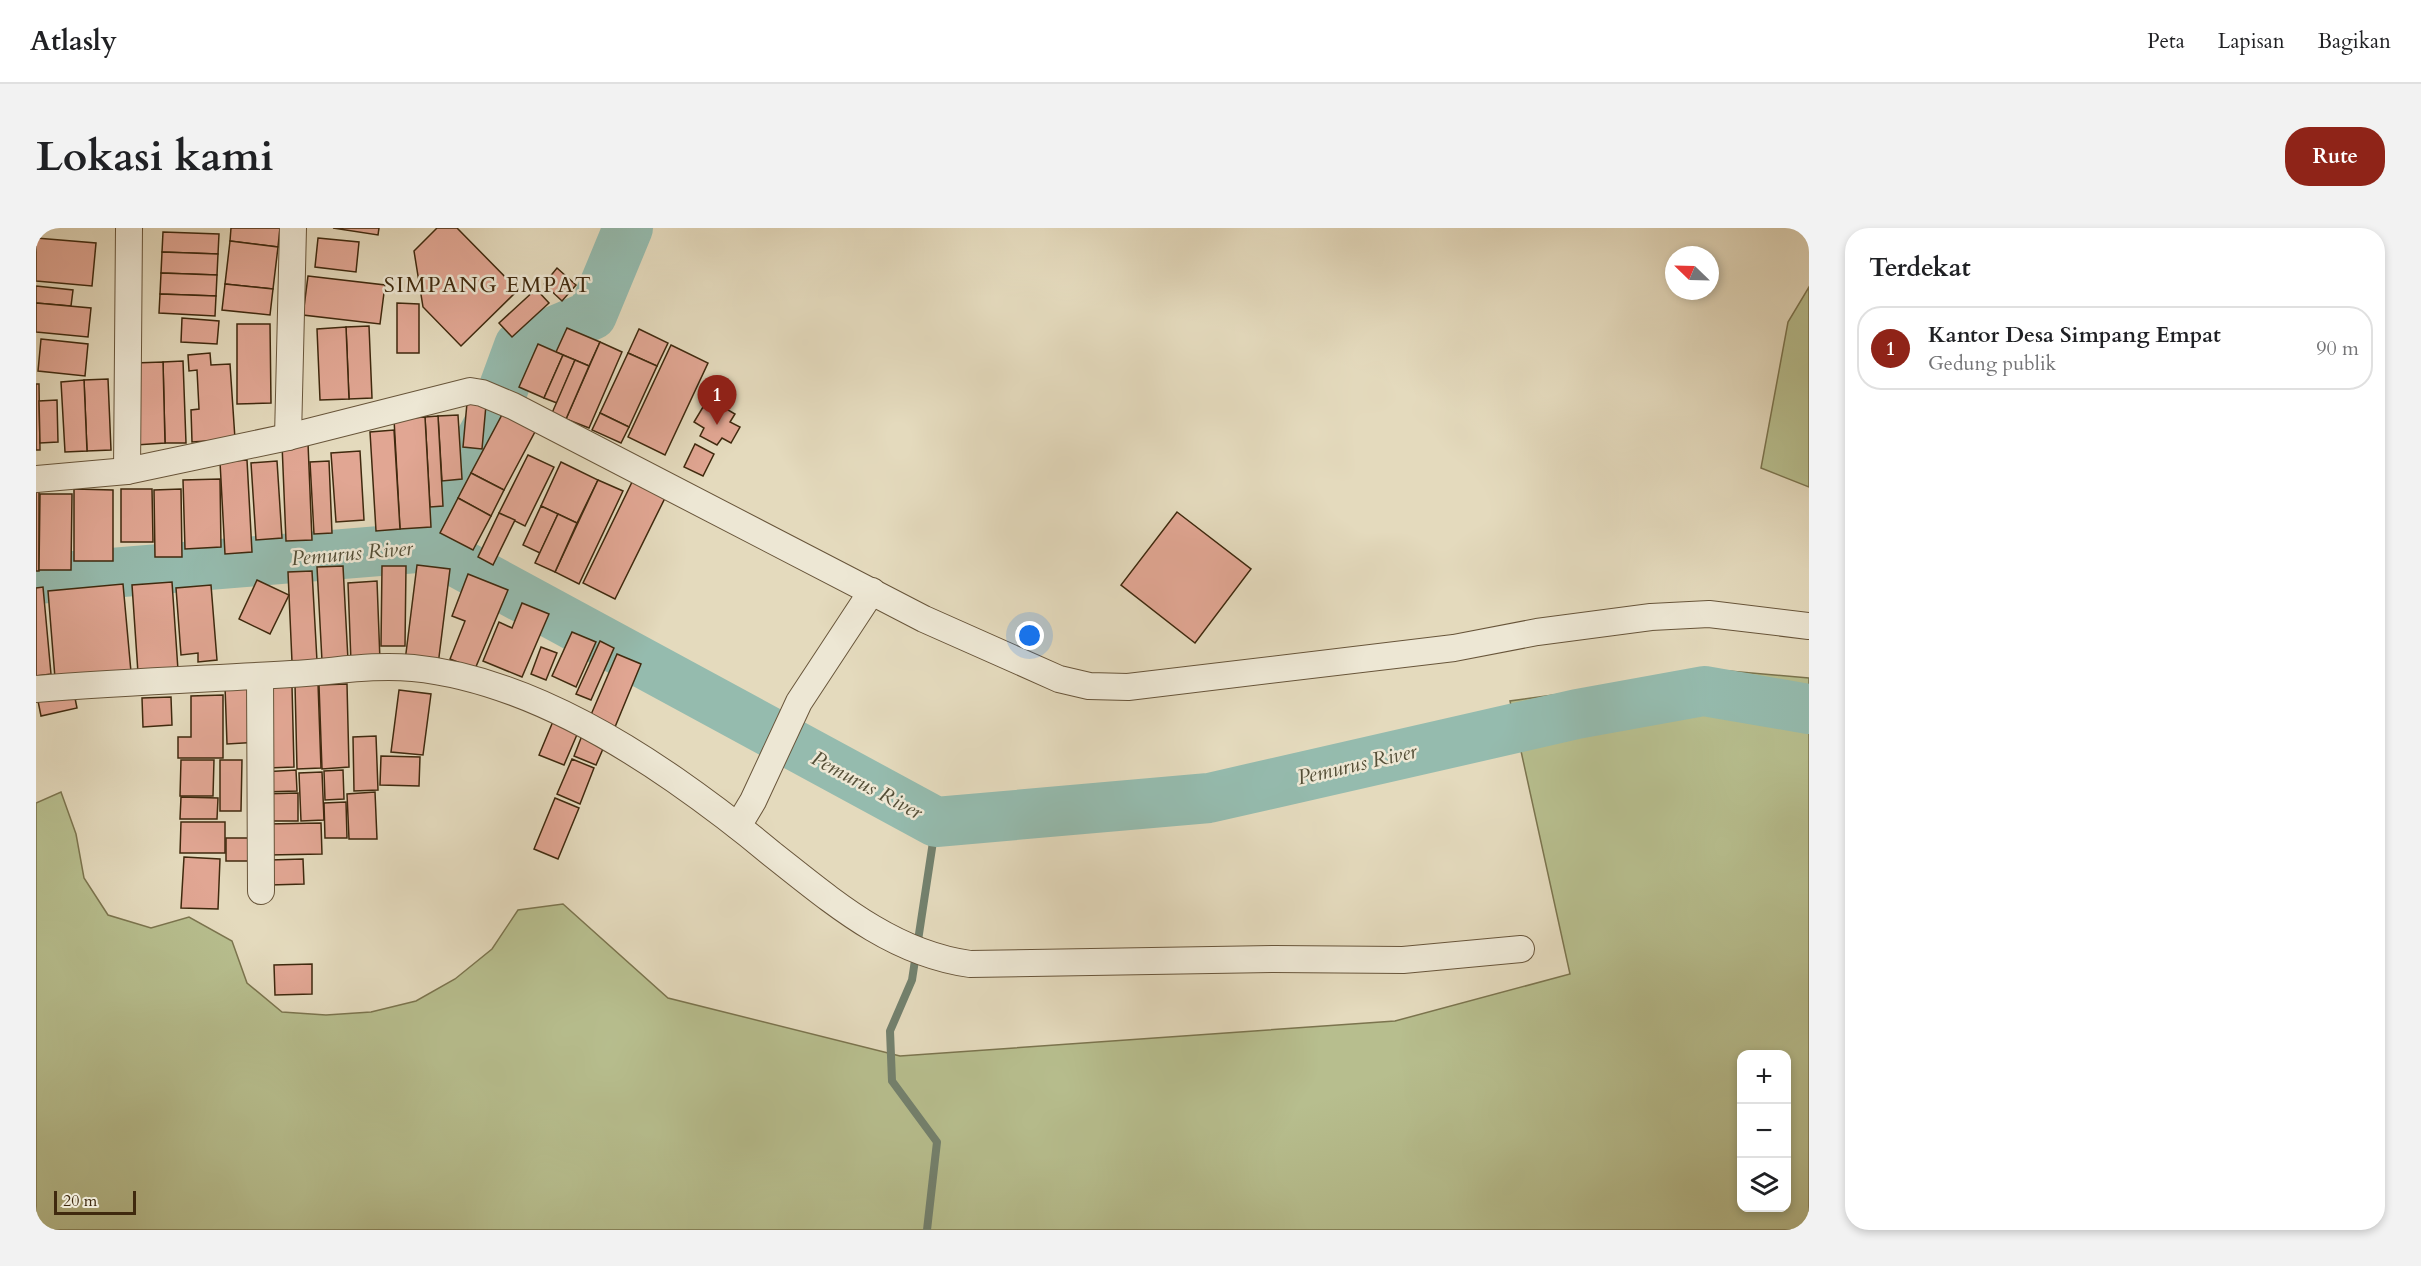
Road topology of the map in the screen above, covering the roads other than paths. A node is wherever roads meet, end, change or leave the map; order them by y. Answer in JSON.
{"nodes":[{"id":1,"x":129,"y":228,"type":"edge"},
{"id":2,"x":293,"y":228,"type":"edge"},
{"id":3,"x":288,"y":437,"type":"junction"},
{"id":4,"x":127,"y":471,"type":"junction"},
{"id":5,"x":36,"y":479,"type":"edge"},
{"id":6,"x":872,"y":591,"type":"junction"},
{"id":7,"x":1809,"y":626,"type":"edge"},
{"id":8,"x":260,"y":676,"type":"junction"},
{"id":9,"x":36,"y":689,"type":"edge"},
{"id":10,"x":738,"y":826,"type":"junction"},
{"id":11,"x":261,"y":891,"type":"dead end"},
{"id":12,"x":1521,"y":949,"type":"dead end"}],
"edges":[{"from":1,"to":4,"type":"street"},
{"from":2,"to":3,"type":"street"},
{"from":3,"to":4,"type":"street"},
{"from":3,"to":6,"type":"street"},
{"from":4,"to":5,"type":"street"},
{"from":6,"to":7,"type":"street"},
{"from":6,"to":10,"type":"street"},
{"from":8,"to":9,"type":"street"},
{"from":8,"to":10,"type":"street"},
{"from":8,"to":11,"type":"street"},
{"from":10,"to":12,"type":"street"}]}
